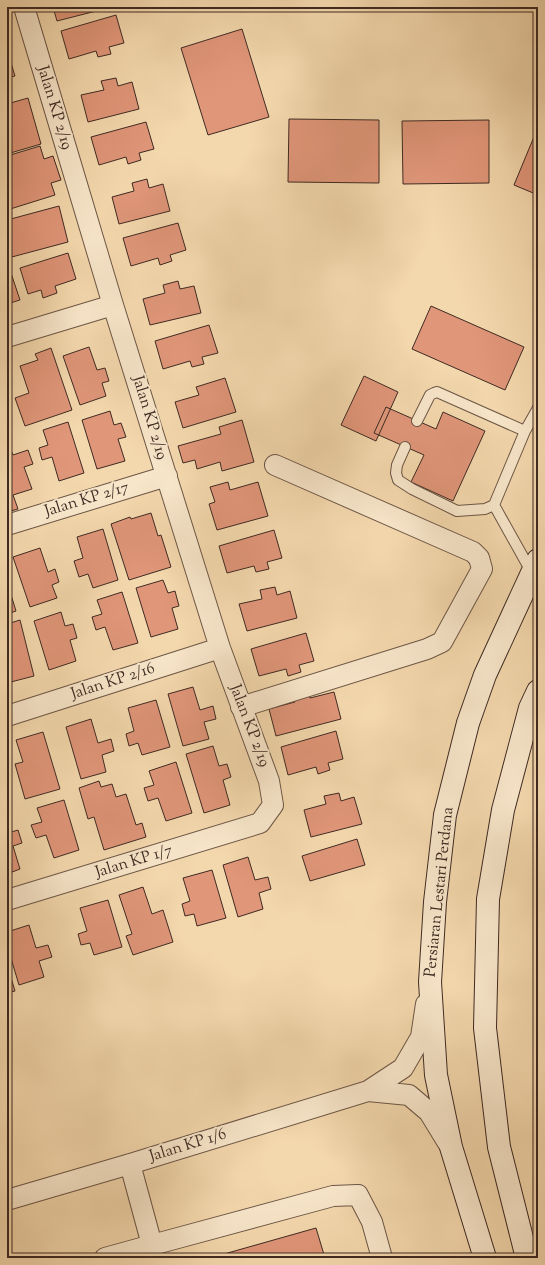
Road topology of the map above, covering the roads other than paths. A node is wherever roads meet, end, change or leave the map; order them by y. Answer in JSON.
{"nodes":[{"id":1,"x":24,"y":7,"type":"edge"},
{"id":2,"x":113,"y":305,"type":"junction"},
{"id":3,"x":7,"y":337,"type":"edge"},
{"id":4,"x":538,"y":408,"type":"edge"},
{"id":5,"x":418,"y":421,"type":"dead end"},
{"id":6,"x":525,"y":432,"type":"junction"},
{"id":7,"x":405,"y":447,"type":"dead end"},
{"id":8,"x":275,"y":465,"type":"dead end"},
{"id":9,"x":167,"y":476,"type":"junction"},
{"id":10,"x":494,"y":504,"type":"junction"},
{"id":11,"x":7,"y":525,"type":"edge"},
{"id":12,"x":535,"y":567,"type":"edge"},
{"id":13,"x":220,"y":648,"type":"junction"},
{"id":14,"x":538,"y":691,"type":"edge"},
{"id":15,"x":241,"y":707,"type":"junction"},
{"id":16,"x":7,"y":716,"type":"edge"},
{"id":17,"x":260,"y":823,"type":"joint"},
{"id":18,"x":7,"y":900,"type":"edge"},
{"id":19,"x":430,"y":982,"type":"junction"},
{"id":20,"x":368,"y":1091,"type":"junction"},
{"id":21,"x":451,"y":1147,"type":"junction"},
{"id":22,"x":130,"y":1164,"type":"junction"},
{"id":23,"x":7,"y":1200,"type":"edge"},
{"id":24,"x":152,"y":1245,"type":"junction"},
{"id":25,"x":105,"y":1258,"type":"edge"},
{"id":26,"x":382,"y":1258,"type":"edge"},
{"id":27,"x":485,"y":1258,"type":"edge"},
{"id":28,"x":527,"y":1258,"type":"edge"}],
"edges":[{"from":1,"to":2,"type":"street","name":"Jalan KP 2/19"},
{"from":2,"to":3,"type":"street"},
{"from":2,"to":9,"type":"street","name":"Jalan KP 2/19"},
{"from":4,"to":6,"type":"lane"},
{"from":5,"to":6,"type":"lane"},
{"from":6,"to":10,"type":"lane"},
{"from":7,"to":10,"type":"lane"},
{"from":8,"to":15,"type":"street"},
{"from":9,"to":11,"type":"street","name":"Jalan KP 2/17"},
{"from":9,"to":13,"type":"street","name":"Jalan KP 2/19"},
{"from":10,"to":12,"type":"lane"},
{"from":12,"to":19,"type":"main road","name":"Persiaran Lestari Perdana"},
{"from":13,"to":15,"type":"street","name":"Jalan KP 2/19"},
{"from":13,"to":16,"type":"street","name":"Jalan KP 2/16"},
{"from":14,"to":28,"type":"main road"},
{"from":15,"to":17,"type":"street","name":"Jalan KP 2/19"},
{"from":17,"to":18,"type":"street","name":"Jalan KP 1/7"},
{"from":19,"to":20,"type":"street","name":"Jalan KP 1/6"},
{"from":19,"to":21,"type":"main road","name":"Persiaran Lestari Perdana"},
{"from":20,"to":21,"type":"street","name":"Jalan KP 1/6"},
{"from":20,"to":22,"type":"street","name":"Jalan KP 1/6"},
{"from":21,"to":27,"type":"main road","name":"Persiaran Lestari Perdana"},
{"from":22,"to":23,"type":"street","name":"Jalan KP 1/6"},
{"from":22,"to":24,"type":"street"},
{"from":24,"to":25,"type":"street"},
{"from":24,"to":26,"type":"street"}]}
